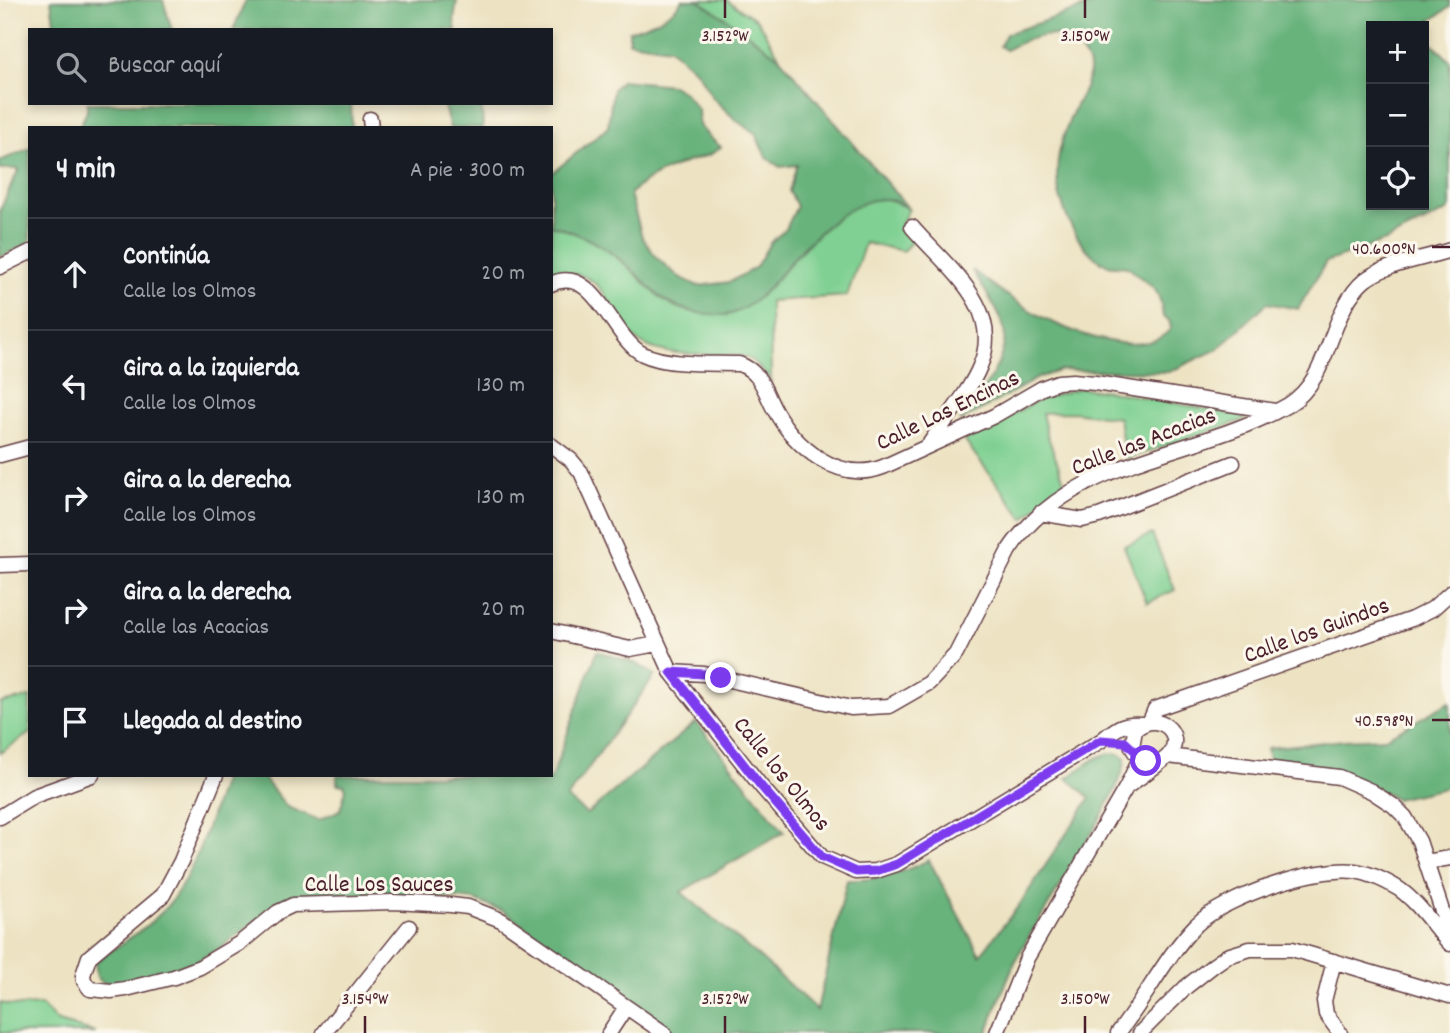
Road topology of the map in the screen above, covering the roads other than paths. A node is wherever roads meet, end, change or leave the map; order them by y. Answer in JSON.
{"nodes":[{"id":1,"x":912,"y":227,"type":"dead end"},
{"id":2,"x":1450,"y":250,"type":"edge"},
{"id":3,"x":28,"y":253,"type":"edge"},
{"id":4,"x":0,"y":267,"type":"edge"},
{"id":5,"x":553,"y":284,"type":"edge"},
{"id":6,"x":1276,"y":411,"type":"junction"},
{"id":7,"x":929,"y":444,"type":"junction"},
{"id":8,"x":553,"y":446,"type":"edge"},
{"id":9,"x":28,"y":448,"type":"edge"},
{"id":10,"x":0,"y":455,"type":"edge"},
{"id":11,"x":1233,"y":463,"type":"dead end"},
{"id":12,"x":1040,"y":513,"type":"junction"},
{"id":13,"x":28,"y":564,"type":"edge"},
{"id":14,"x":0,"y":565,"type":"edge"},
{"id":15,"x":1450,"y":593,"type":"edge"},
{"id":16,"x":553,"y":631,"type":"edge"},
{"id":17,"x":657,"y":644,"type":"junction"},
{"id":18,"x":671,"y":672,"type":"junction"},
{"id":19,"x":1192,"y":698,"type":"junction"},
{"id":20,"x":1149,"y":718,"type":"junction"},
{"id":21,"x":1169,"y":728,"type":"junction"},
{"id":22,"x":1101,"y":740,"type":"junction"},
{"id":23,"x":1136,"y":752,"type":"junction"},
{"id":24,"x":1167,"y":754,"type":"junction"},
{"id":25,"x":86,"y":777,"type":"edge"},
{"id":26,"x":215,"y":777,"type":"edge"},
{"id":27,"x":1127,"y":786,"type":"junction"},
{"id":28,"x":0,"y":817,"type":"edge"},
{"id":29,"x":1450,"y":858,"type":"edge"},
{"id":30,"x":1426,"y":862,"type":"junction"},
{"id":31,"x":409,"y":927,"type":"dead end"},
{"id":32,"x":1450,"y":935,"type":"edge"},
{"id":33,"x":1450,"y":944,"type":"edge"},
{"id":34,"x":1334,"y":961,"type":"junction"},
{"id":35,"x":1450,"y":996,"type":"edge"},
{"id":36,"x":626,"y":1007,"type":"junction"},
{"id":37,"x":324,"y":1033,"type":"edge"},
{"id":38,"x":609,"y":1033,"type":"edge"},
{"id":39,"x":664,"y":1033,"type":"edge"},
{"id":40,"x":997,"y":1033,"type":"edge"},
{"id":41,"x":1118,"y":1033,"type":"edge"},
{"id":42,"x":1140,"y":1033,"type":"edge"},
{"id":43,"x":1340,"y":1033,"type":"edge"}],
"edges":[{"from":1,"to":7,"type":"street"},
{"from":2,"to":6,"type":"street","name":"Calle las Acacias"},
{"from":3,"to":4,"type":"street"},
{"from":5,"to":7,"type":"street","name":"Calle Las Encinas"},
{"from":6,"to":7,"type":"street","name":"Calle Las Encinas"},
{"from":6,"to":12,"type":"street","name":"Calle las Acacias"},
{"from":8,"to":17,"type":"street","name":"Calle los Olmos"},
{"from":9,"to":10,"type":"street"},
{"from":11,"to":12,"type":"street"},
{"from":12,"to":18,"type":"street","name":"Calle las Acacias"},
{"from":13,"to":14,"type":"street"},
{"from":15,"to":19,"type":"street","name":"Calle los Guindos"},
{"from":16,"to":17,"type":"street"},
{"from":17,"to":18,"type":"street","name":"Calle los Olmos"},
{"from":18,"to":22,"type":"street","name":"Calle los Olmos"},
{"from":19,"to":20,"type":"street","name":"Calle los Guindos"},
{"from":19,"to":21,"type":"street"},
{"from":20,"to":21,"type":"street"},
{"from":20,"to":22,"type":"street","name":"Calle los Olmos"},
{"from":20,"to":23,"type":"street"},
{"from":21,"to":24,"type":"street"},
{"from":22,"to":23,"type":"street"},
{"from":23,"to":24,"type":"street"},
{"from":23,"to":27,"type":"street"},
{"from":24,"to":27,"type":"street"},
{"from":24,"to":30,"type":"street"},
{"from":25,"to":28,"type":"street"},
{"from":26,"to":36,"type":"street","name":"Calle Los Sauces"},
{"from":27,"to":40,"type":"street"},
{"from":29,"to":30,"type":"street"},
{"from":30,"to":32,"type":"street"},
{"from":31,"to":37,"type":"street"},
{"from":33,"to":41,"type":"street"},
{"from":34,"to":35,"type":"street"},
{"from":34,"to":42,"type":"street"},
{"from":34,"to":43,"type":"street"},
{"from":36,"to":38,"type":"street"},
{"from":36,"to":39,"type":"street","name":"Calle Los Sauces"}]}
